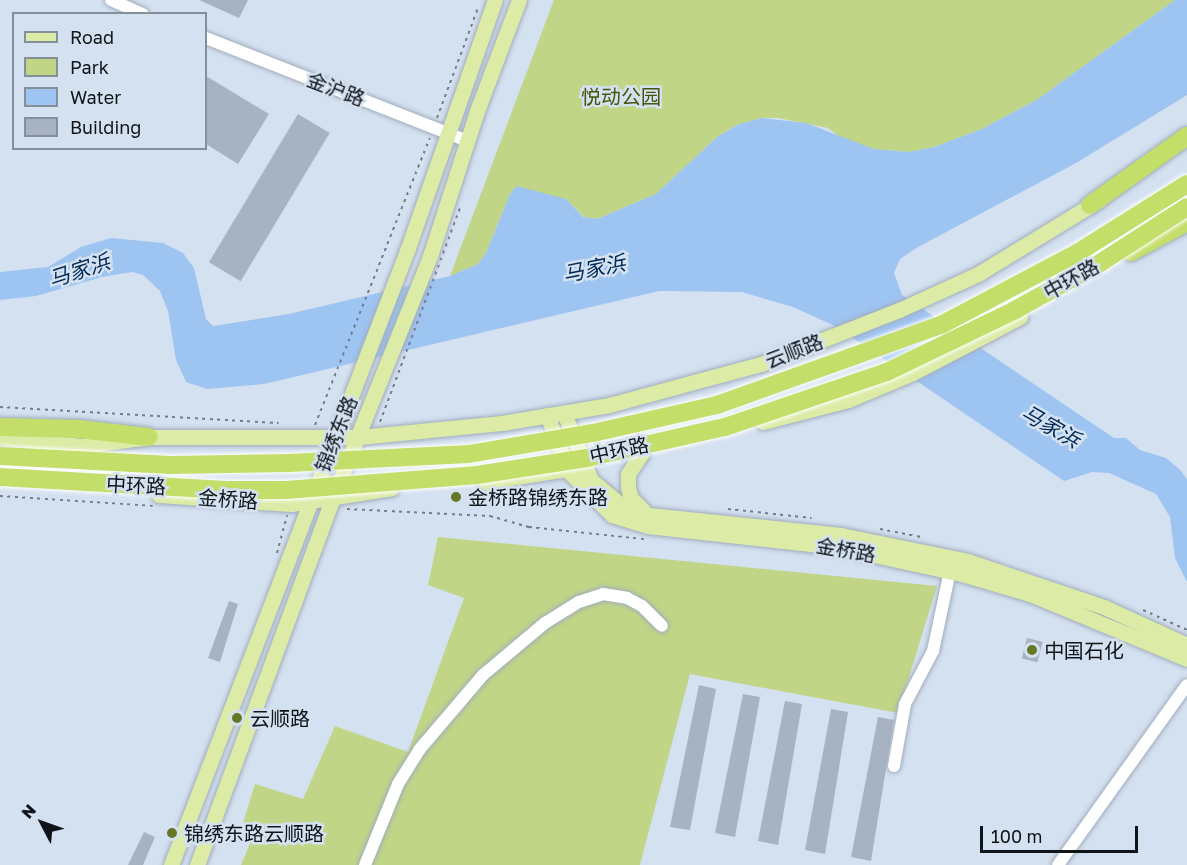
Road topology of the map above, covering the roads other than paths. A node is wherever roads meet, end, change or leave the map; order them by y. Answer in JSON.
{"nodes":[{"id":1,"x":111,"y":0,"type":"edge"},
{"id":2,"x":495,"y":0,"type":"edge"},
{"id":3,"x":519,"y":0,"type":"edge"},
{"id":4,"x":138,"y":12,"type":"edge"},
{"id":5,"x":207,"y":38,"type":"edge"},
{"id":6,"x":447,"y":132,"type":"junction"},
{"id":7,"x":467,"y":141,"type":"junction"},
{"id":8,"x":1182,"y":143,"type":"edge"},
{"id":9,"x":1187,"y":184,"type":"edge"},
{"id":10,"x":1090,"y":205,"type":"joint"},
{"id":11,"x":1187,"y":207,"type":"edge"},
{"id":12,"x":1187,"y":217,"type":"edge"},
{"id":13,"x":1187,"y":222,"type":"edge"},
{"id":14,"x":1131,"y":252,"type":"junction"},
{"id":15,"x":564,"y":413,"type":"junction"},
{"id":16,"x":548,"y":415,"type":"junction"},
{"id":17,"x":0,"y":427,"type":"edge"},
{"id":18,"x":0,"y":437,"type":"edge"},
{"id":19,"x":149,"y":437,"type":"junction"},
{"id":20,"x":359,"y":437,"type":"junction"},
{"id":21,"x":335,"y":438,"type":"junction"},
{"id":22,"x":642,"y":453,"type":"junction"},
{"id":23,"x":0,"y":456,"type":"edge"},
{"id":24,"x":575,"y":468,"type":"junction"},
{"id":25,"x":0,"y":477,"type":"edge"},
{"id":26,"x":0,"y":484,"type":"edge"},
{"id":27,"x":330,"y":506,"type":"junction"},
{"id":28,"x":305,"y":509,"type":"junction"},
{"id":29,"x":649,"y":515,"type":"junction"},
{"id":30,"x":950,"y":571,"type":"junction"},
{"id":31,"x":662,"y":626,"type":"dead end"},
{"id":32,"x":1187,"y":645,"type":"edge"},
{"id":33,"x":1187,"y":659,"type":"edge"},
{"id":34,"x":1187,"y":685,"type":"edge"},
{"id":35,"x":894,"y":766,"type":"dead end"},
{"id":36,"x":171,"y":865,"type":"edge"},
{"id":37,"x":196,"y":865,"type":"edge"},
{"id":38,"x":365,"y":865,"type":"edge"},
{"id":39,"x":1058,"y":865,"type":"edge"}],
"edges":[{"from":1,"to":4,"type":"street"},
{"from":2,"to":6,"type":"main road","name":"锦绣东路"},
{"from":3,"to":7,"type":"main road","name":"锦绣东路"},
{"from":5,"to":6,"type":"street","name":"金沪路"},
{"from":6,"to":7,"type":"street","name":"金沪路"},
{"from":6,"to":21,"type":"main road","name":"锦绣东路"},
{"from":7,"to":20,"type":"main road","name":"锦绣东路"},
{"from":8,"to":10,"type":"highway"},
{"from":9,"to":23,"type":"highway","name":"中环路","bridge":true},
{"from":10,"to":15,"type":"main road","name":"云顺路"},
{"from":11,"to":25,"type":"highway","name":"中环路","bridge":true},
{"from":12,"to":14,"type":"main road"},
{"from":13,"to":14,"type":"highway"},
{"from":14,"to":22,"type":"main road"},
{"from":15,"to":16,"type":"main road","name":"云顺路"},
{"from":15,"to":24,"type":"main road","name":"金桥路"},
{"from":16,"to":20,"type":"main road","name":"云顺路"},
{"from":16,"to":24,"type":"main road","name":"金桥路"},
{"from":17,"to":19,"type":"highway"},
{"from":18,"to":19,"type":"main road"},
{"from":19,"to":21,"type":"main road"},
{"from":20,"to":21,"type":"main road"},
{"from":20,"to":27,"type":"main road","name":"锦绣东路"},
{"from":21,"to":28,"type":"main road","name":"锦绣东路"},
{"from":22,"to":24,"type":"main road"},
{"from":22,"to":29,"type":"main road"},
{"from":24,"to":27,"type":"main road","name":"金桥路"},
{"from":24,"to":29,"type":"main road","name":"金桥路"},
{"from":24,"to":30,"type":"main road","name":"金桥路"},
{"from":26,"to":28,"type":"main road","name":"金桥路"},
{"from":27,"to":28,"type":"main road","name":"金桥路"},
{"from":27,"to":37,"type":"main road","name":"锦绣东路"},
{"from":28,"to":36,"type":"main road","name":"锦绣东路"},
{"from":29,"to":32,"type":"main road","name":"金桥路"},
{"from":30,"to":33,"type":"main road","name":"金桥路"},
{"from":30,"to":35,"type":"street"},
{"from":31,"to":38,"type":"street"},
{"from":34,"to":39,"type":"street"}]}
